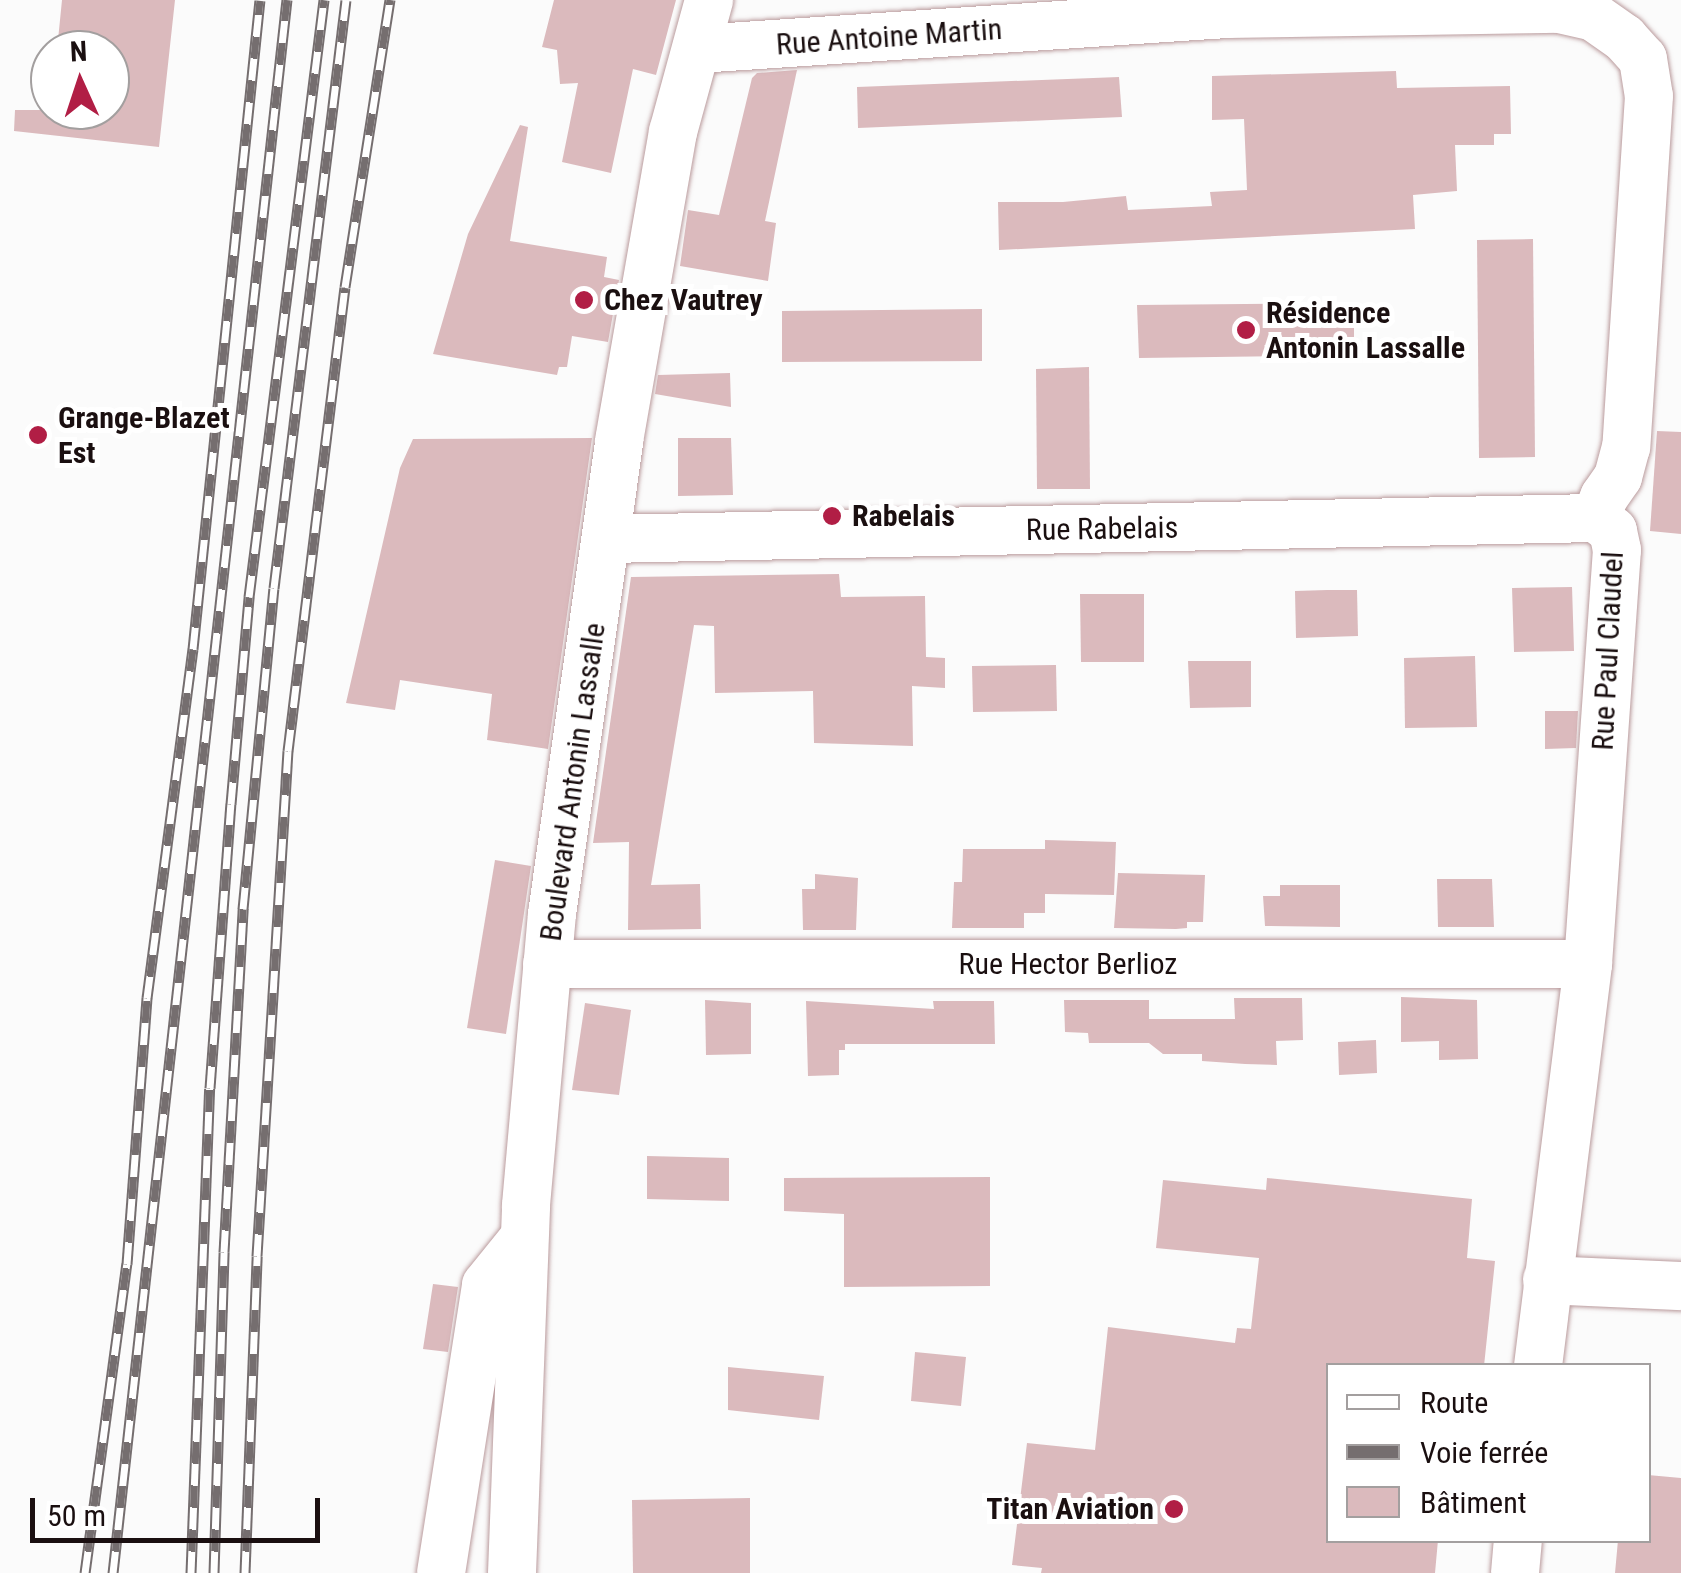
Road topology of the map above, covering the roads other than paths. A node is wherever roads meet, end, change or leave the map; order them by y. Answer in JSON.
{"nodes":[{"id":1,"x":709,"y":0,"type":"edge"},
{"id":2,"x":1560,"y":5,"type":"edge"},
{"id":3,"x":698,"y":49,"type":"junction"},
{"id":4,"x":1596,"y":518,"type":"junction"},
{"id":5,"x":608,"y":539,"type":"junction"},
{"id":6,"x":547,"y":964,"type":"junction"},
{"id":7,"x":1588,"y":964,"type":"junction"},
{"id":8,"x":524,"y":1238,"type":"junction"},
{"id":9,"x":1547,"y":1280,"type":"junction"},
{"id":10,"x":1681,"y":1286,"type":"edge"},
{"id":11,"x":1538,"y":1363,"type":"edge"},
{"id":12,"x":1518,"y":1543,"type":"edge"},
{"id":13,"x":440,"y":1573,"type":"edge"},
{"id":14,"x":512,"y":1573,"type":"edge"},
{"id":15,"x":1515,"y":1573,"type":"edge"}],
"edges":[{"from":1,"to":3,"type":"street","name":"Boulevard Antonin Lassalle"},
{"from":2,"to":3,"type":"street","name":"Rue Antoine Martin"},
{"from":2,"to":4,"type":"street","name":"Rue Paul Claudel"},
{"from":3,"to":5,"type":"street","name":"Boulevard Antonin Lassalle"},
{"from":4,"to":5,"type":"street","name":"Rue Rabelais"},
{"from":4,"to":7,"type":"street","name":"Rue Paul Claudel"},
{"from":5,"to":6,"type":"street","name":"Boulevard Antonin Lassalle"},
{"from":6,"to":7,"type":"street","name":"Rue Hector Berlioz"},
{"from":6,"to":8,"type":"street","name":"Boulevard Antonin Lassalle"},
{"from":7,"to":9,"type":"street","name":"Rue Paul Claudel"},
{"from":8,"to":13,"type":"street"},
{"from":8,"to":14,"type":"street","name":"Boulevard Antonin Lassalle"},
{"from":9,"to":10,"type":"street"},
{"from":9,"to":11,"type":"street","name":"Rue Paul Claudel"},
{"from":12,"to":15,"type":"street"}]}
